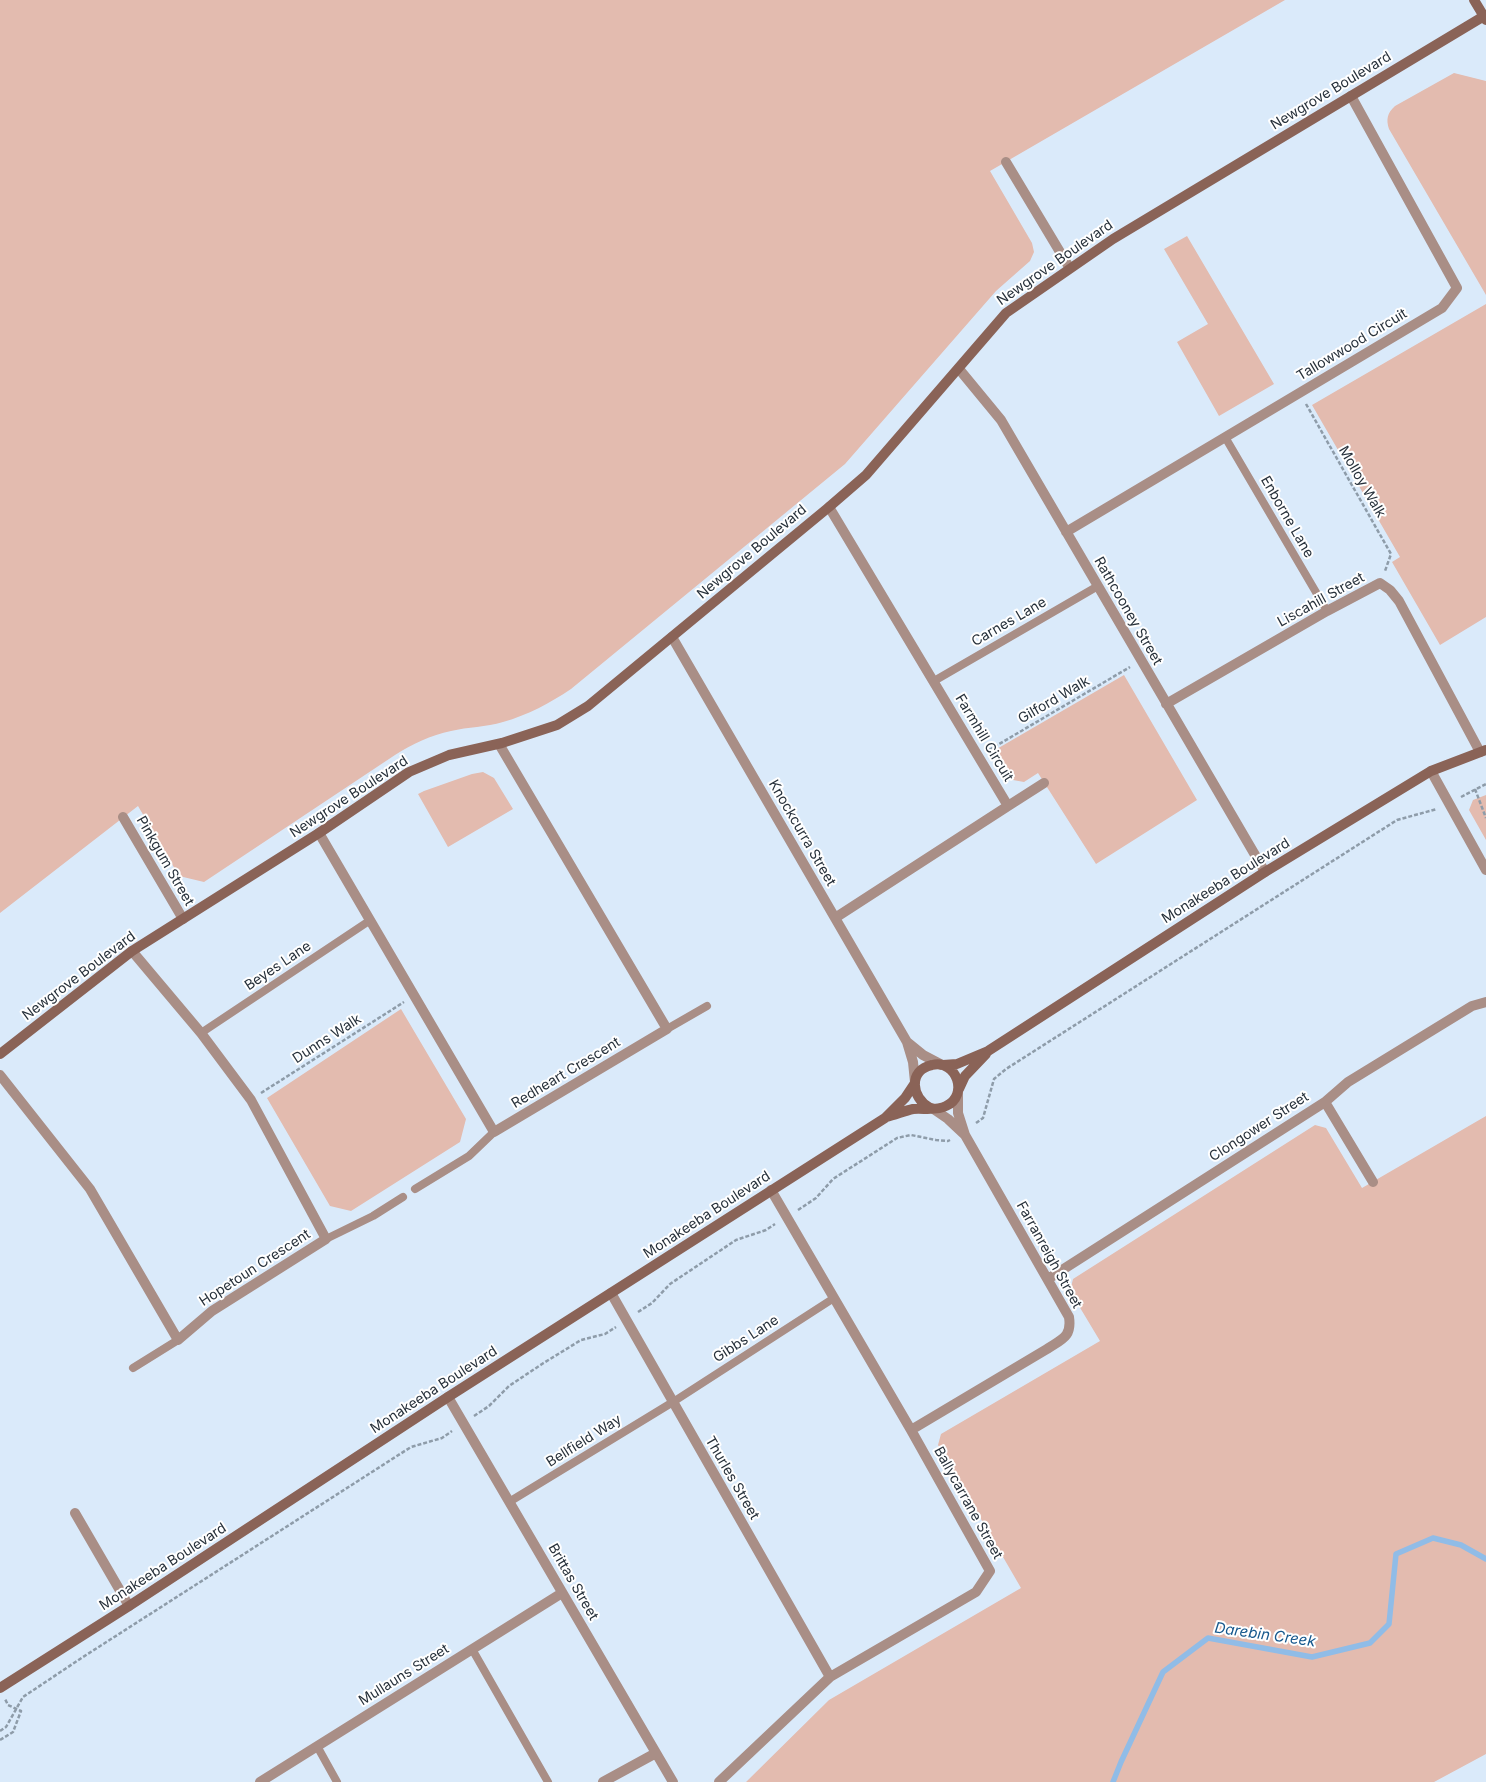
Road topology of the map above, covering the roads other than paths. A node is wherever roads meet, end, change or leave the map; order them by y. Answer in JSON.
{"nodes":[{"id":1,"x":1474,"y":0,"type":"edge"},
{"id":2,"x":1485,"y":18,"type":"edge"},
{"id":3,"x":1350,"y":96,"type":"junction"},
{"id":4,"x":1006,"y":162,"type":"dead end"},
{"id":5,"x":1069,"y":267,"type":"junction"},
{"id":6,"x":959,"y":369,"type":"junction"},
{"id":7,"x":1225,"y":437,"type":"junction"},
{"id":8,"x":830,"y":507,"type":"junction"},
{"id":9,"x":1066,"y":532,"type":"junction"},
{"id":10,"x":1098,"y":586,"type":"junction"},
{"id":11,"x":1327,"y":611,"type":"junction"},
{"id":12,"x":672,"y":637,"type":"junction"},
{"id":13,"x":934,"y":681,"type":"junction"},
{"id":14,"x":1166,"y":704,"type":"junction"},
{"id":15,"x":498,"y":744,"type":"junction"},
{"id":16,"x":1483,"y":751,"type":"edge"},
{"id":17,"x":1431,"y":771,"type":"junction"},
{"id":18,"x":1044,"y":783,"type":"dead end"},
{"id":19,"x":1008,"y":806,"type":"junction"},
{"id":20,"x":123,"y":817,"type":"dead end"},
{"id":21,"x":319,"y":833,"type":"junction"},
{"id":22,"x":1486,"y":870,"type":"edge"},
{"id":23,"x":1265,"y":872,"type":"junction"},
{"id":24,"x":835,"y":918,"type":"junction"},
{"id":25,"x":182,"y":919,"type":"junction"},
{"id":26,"x":369,"y":921,"type":"junction"},
{"id":27,"x":132,"y":951,"type":"junction"},
{"id":28,"x":1486,"y":1002,"type":"edge"},
{"id":29,"x":706,"y":1006,"type":"dead end"},
{"id":30,"x":667,"y":1029,"type":"junction"},
{"id":31,"x":201,"y":1033,"type":"junction"},
{"id":32,"x":907,"y":1042,"type":"junction"},
{"id":33,"x":988,"y":1051,"type":"junction"},
{"id":34,"x":0,"y":1054,"type":"edge"},
{"id":35,"x":942,"y":1065,"type":"junction"},
{"id":36,"x":0,"y":1075,"type":"edge"},
{"id":37,"x":915,"y":1083,"type":"junction"},
{"id":38,"x":958,"y":1090,"type":"junction"},
{"id":39,"x":1325,"y":1102,"type":"junction"},
{"id":40,"x":931,"y":1108,"type":"junction"},
{"id":41,"x":884,"y":1118,"type":"junction"},
{"id":42,"x":494,"y":1132,"type":"junction"},
{"id":43,"x":963,"y":1133,"type":"junction"},
{"id":44,"x":1373,"y":1182,"type":"dead end"},
{"id":45,"x":415,"y":1189,"type":"dead end"},
{"id":46,"x":771,"y":1190,"type":"junction"},
{"id":47,"x":403,"y":1197,"type":"dead end"},
{"id":48,"x":326,"y":1239,"type":"junction"},
{"id":49,"x":1048,"y":1280,"type":"junction"},
{"id":50,"x":611,"y":1293,"type":"junction"},
{"id":51,"x":834,"y":1298,"type":"junction"},
{"id":52,"x":178,"y":1340,"type":"junction"},
{"id":53,"x":133,"y":1368,"type":"dead end"},
{"id":54,"x":448,"y":1397,"type":"junction"},
{"id":55,"x":672,"y":1402,"type":"junction"},
{"id":56,"x":911,"y":1430,"type":"junction"},
{"id":57,"x":509,"y":1502,"type":"junction"},
{"id":58,"x":75,"y":1513,"type":"dead end"},
{"id":59,"x":562,"y":1593,"type":"junction"},
{"id":60,"x":129,"y":1606,"type":"junction"},
{"id":61,"x":472,"y":1649,"type":"junction"},
{"id":62,"x":830,"y":1677,"type":"junction"},
{"id":63,"x":0,"y":1688,"type":"edge"},
{"id":64,"x":317,"y":1746,"type":"junction"},
{"id":65,"x":656,"y":1752,"type":"junction"},
{"id":66,"x":260,"y":1782,"type":"edge"},
{"id":67,"x":337,"y":1782,"type":"edge"},
{"id":68,"x":548,"y":1782,"type":"edge"},
{"id":69,"x":603,"y":1782,"type":"edge"},
{"id":70,"x":673,"y":1782,"type":"edge"},
{"id":71,"x":719,"y":1782,"type":"edge"}],
"edges":[{"from":1,"to":2,"type":"street"},
{"from":2,"to":3,"type":"street","name":"Newgrove Boulevard"},
{"from":3,"to":5,"type":"street","name":"Newgrove Boulevard"},
{"from":3,"to":7,"type":"street","name":"Tallowwood Circuit"},
{"from":4,"to":5,"type":"street"},
{"from":5,"to":6,"type":"street","name":"Newgrove Boulevard"},
{"from":6,"to":8,"type":"street","name":"Newgrove Boulevard"},
{"from":6,"to":9,"type":"street","name":"Rathcooney Street"},
{"from":7,"to":9,"type":"street","name":"Tallowwood Circuit"},
{"from":7,"to":11,"type":"lane","name":"Enborne Lane"},
{"from":8,"to":12,"type":"street","name":"Newgrove Boulevard"},
{"from":8,"to":13,"type":"street","name":"Farmhill Circuit"},
{"from":9,"to":10,"type":"street","name":"Rathcooney Street"},
{"from":10,"to":13,"type":"lane","name":"Carnes Lane"},
{"from":10,"to":14,"type":"street","name":"Rathcooney Street"},
{"from":11,"to":14,"type":"street","name":"Liscahill Street"},
{"from":11,"to":16,"type":"street","name":"Liscahill Street"},
{"from":12,"to":15,"type":"street","name":"Newgrove Boulevard"},
{"from":12,"to":24,"type":"street","name":"Knockcurra Street"},
{"from":13,"to":19,"type":"street","name":"Farmhill Circuit"},
{"from":14,"to":23,"type":"street","name":"Rathcooney Street"},
{"from":15,"to":21,"type":"street","name":"Newgrove Boulevard"},
{"from":15,"to":30,"type":"street"},
{"from":16,"to":17,"type":"street","name":"Monakeeba Boulevard"},
{"from":17,"to":22,"type":"street"},
{"from":17,"to":23,"type":"street","name":"Monakeeba Boulevard"},
{"from":18,"to":19,"type":"street"},
{"from":19,"to":24,"type":"street"},
{"from":20,"to":25,"type":"street","name":"Pinkgum Street"},
{"from":21,"to":25,"type":"street","name":"Newgrove Boulevard"},
{"from":21,"to":26,"type":"street"},
{"from":23,"to":33,"type":"street","name":"Monakeeba Boulevard"},
{"from":24,"to":32,"type":"street","name":"Knockcurra Street"},
{"from":25,"to":27,"type":"street","name":"Newgrove Boulevard"},
{"from":26,"to":31,"type":"lane","name":"Beyes Lane"},
{"from":26,"to":42,"type":"street"},
{"from":27,"to":31,"type":"street","name":"Hopetoun Crescent"},
{"from":27,"to":34,"type":"street","name":"Newgrove Boulevard"},
{"from":28,"to":39,"type":"street","name":"Clongower Street"},
{"from":29,"to":30,"type":"lane"},
{"from":30,"to":42,"type":"street","name":"Redheart Crescent"},
{"from":31,"to":48,"type":"street","name":"Hopetoun Crescent"},
{"from":32,"to":35,"type":"street","name":"Knockcurra Street"},
{"from":32,"to":37,"type":"street","name":"Knockcurra Street"},
{"from":33,"to":35,"type":"street","name":"Monakeeba Boulevard"},
{"from":33,"to":38,"type":"street","name":"Monakeeba Boulevard"},
{"from":35,"to":37,"type":"street"},
{"from":35,"to":38,"type":"street"},
{"from":36,"to":52,"type":"street"},
{"from":37,"to":40,"type":"street"},
{"from":37,"to":41,"type":"street","name":"Monakeeba Boulevard"},
{"from":38,"to":40,"type":"street"},
{"from":38,"to":43,"type":"street","name":"Farranreigh Street"},
{"from":39,"to":44,"type":"street"},
{"from":39,"to":49,"type":"street","name":"Clongower Street"},
{"from":40,"to":41,"type":"street","name":"Monakeeba Boulevard"},
{"from":40,"to":43,"type":"street","name":"Farranreigh Street"},
{"from":41,"to":46,"type":"street","name":"Monakeeba Boulevard"},
{"from":42,"to":45,"type":"lane"},
{"from":43,"to":49,"type":"street","name":"Farranreigh Street"},
{"from":46,"to":50,"type":"street","name":"Monakeeba Boulevard"},
{"from":46,"to":51,"type":"street","name":"Ballycarrane Street"},
{"from":47,"to":48,"type":"lane"},
{"from":48,"to":52,"type":"street","name":"Hopetoun Crescent"},
{"from":49,"to":56,"type":"street","name":"Farranreigh Street"},
{"from":50,"to":54,"type":"street","name":"Monakeeba Boulevard"},
{"from":50,"to":55,"type":"street","name":"Thurles Street"},
{"from":51,"to":55,"type":"lane","name":"Gibbs Lane"},
{"from":51,"to":56,"type":"street","name":"Ballycarrane Street"},
{"from":52,"to":53,"type":"lane"},
{"from":54,"to":57,"type":"street","name":"Brittas Street"},
{"from":54,"to":60,"type":"street","name":"Monakeeba Boulevard"},
{"from":55,"to":57,"type":"lane","name":"Bellfield Way"},
{"from":55,"to":62,"type":"street","name":"Thurles Street"},
{"from":56,"to":62,"type":"street","name":"Ballycarrane Street"},
{"from":57,"to":59,"type":"street","name":"Brittas Street"},
{"from":58,"to":60,"type":"street"},
{"from":59,"to":61,"type":"street","name":"Mullauns Street"},
{"from":59,"to":65,"type":"street","name":"Brittas Street"},
{"from":60,"to":63,"type":"street","name":"Monakeeba Boulevard"},
{"from":61,"to":64,"type":"street","name":"Mullauns Street"},
{"from":61,"to":68,"type":"lane"},
{"from":62,"to":71,"type":"street","name":"Ballycarrane Street"},
{"from":64,"to":66,"type":"street","name":"Mullauns Street"},
{"from":64,"to":67,"type":"lane"},
{"from":65,"to":69,"type":"street"},
{"from":65,"to":70,"type":"street","name":"Brittas Street"}]}
